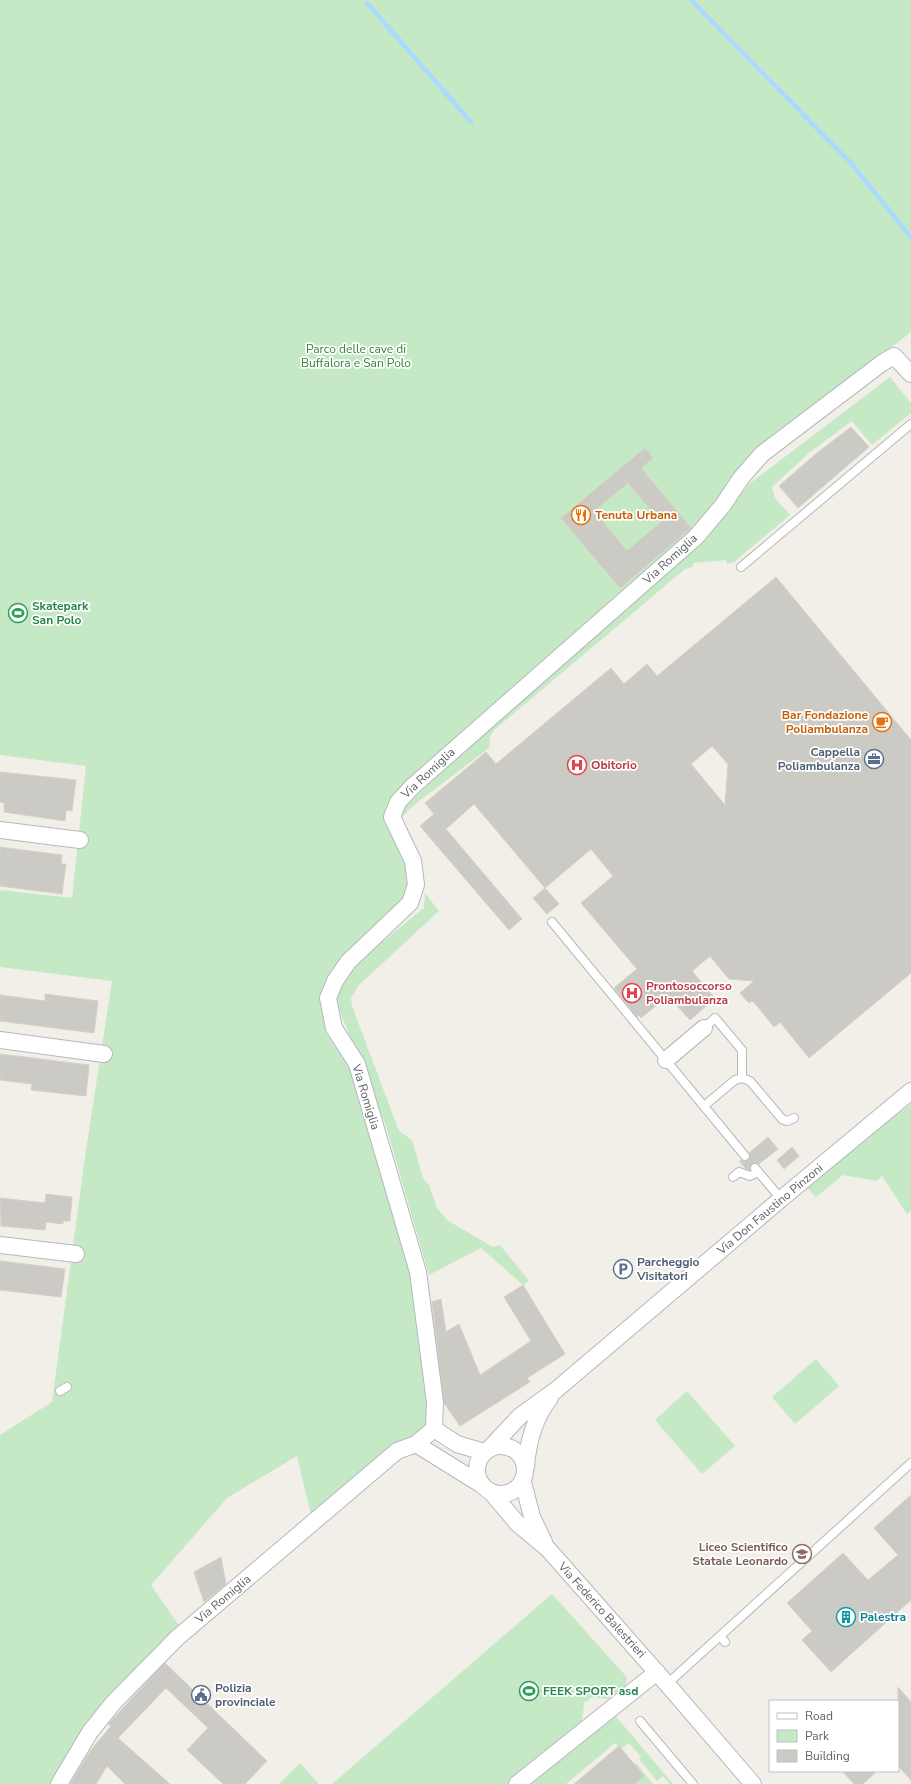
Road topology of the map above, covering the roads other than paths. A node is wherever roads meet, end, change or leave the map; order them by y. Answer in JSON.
{"nodes":[{"id":1,"x":911,"y":374,"type":"edge"},
{"id":2,"x":911,"y":382,"type":"edge"},
{"id":3,"x":911,"y":386,"type":"edge"},
{"id":4,"x":911,"y":424,"type":"edge"},
{"id":5,"x":741,"y":567,"type":"dead end"},
{"id":6,"x":0,"y":830,"type":"edge"},
{"id":7,"x":80,"y":840,"type":"dead end"},
{"id":8,"x":552,"y":922,"type":"dead end"},
{"id":9,"x":704,"y":1028,"type":"joint"},
{"id":10,"x":0,"y":1040,"type":"edge"},
{"id":11,"x":104,"y":1054,"type":"dead end"},
{"id":12,"x":666,"y":1060,"type":"junction"},
{"id":13,"x":742,"y":1078,"type":"junction"},
{"id":14,"x":911,"y":1091,"type":"edge"},
{"id":15,"x":704,"y":1106,"type":"junction"},
{"id":16,"x":794,"y":1118,"type":"dead end"},
{"id":17,"x":745,"y":1156,"type":"dead end"},
{"id":18,"x":733,"y":1177,"type":"dead end"},
{"id":19,"x":781,"y":1199,"type":"junction"},
{"id":20,"x":0,"y":1245,"type":"edge"},
{"id":21,"x":76,"y":1254,"type":"dead end"},
{"id":22,"x":556,"y":1390,"type":"junction"},
{"id":23,"x":434,"y":1429,"type":"junction"},
{"id":24,"x":416,"y":1444,"type":"junction"},
{"id":25,"x":487,"y":1450,"type":"junction"},
{"id":26,"x":911,"y":1463,"type":"edge"},
{"id":27,"x":524,"y":1474,"type":"junction"},
{"id":28,"x":486,"y":1488,"type":"junction"},
{"id":29,"x":548,"y":1549,"type":"junction"},
{"id":30,"x":657,"y":1672,"type":"junction"},
{"id":31,"x":668,"y":1684,"type":"junction"},
{"id":32,"x":640,"y":1721,"type":"dead end"},
{"id":33,"x":59,"y":1784,"type":"edge"},
{"id":34,"x":517,"y":1784,"type":"edge"},
{"id":35,"x":693,"y":1784,"type":"edge"},
{"id":36,"x":753,"y":1784,"type":"edge"}],
"edges":[{"from":1,"to":23,"type":"street","name":"Via Romiglia"},
{"from":2,"to":3,"type":"street"},
{"from":4,"to":5,"type":"lane"},
{"from":6,"to":7,"type":"street"},
{"from":8,"to":12,"type":"lane"},
{"from":9,"to":12,"type":"street"},
{"from":9,"to":13,"type":"lane"},
{"from":10,"to":11,"type":"street"},
{"from":12,"to":15,"type":"lane"},
{"from":13,"to":15,"type":"lane"},
{"from":13,"to":16,"type":"lane"},
{"from":14,"to":19,"type":"street","name":"Via Don Faustino Pinzoni"},
{"from":15,"to":17,"type":"lane"},
{"from":18,"to":19,"type":"lane"},
{"from":19,"to":22,"type":"street","name":"Via Don Faustino Pinzoni"},
{"from":20,"to":21,"type":"street"},
{"from":22,"to":25,"type":"street","name":"Via Don Faustino Pinzoni"},
{"from":22,"to":27,"type":"street","name":"Via Don Faustino Pinzoni"},
{"from":23,"to":24,"type":"street","name":"Via Romiglia"},
{"from":23,"to":25,"type":"street"},
{"from":24,"to":28,"type":"street"},
{"from":24,"to":33,"type":"street","name":"Via Romiglia"},
{"from":25,"to":27,"type":"street"},
{"from":25,"to":28,"type":"street"},
{"from":26,"to":31,"type":"lane"},
{"from":27,"to":28,"type":"street"},
{"from":27,"to":29,"type":"street","name":"Via Federico Balestrieri"},
{"from":28,"to":29,"type":"street","name":"Via Federico Balestrieri"},
{"from":29,"to":30,"type":"street","name":"Via Federico Balestrieri"},
{"from":30,"to":31,"type":"street","name":"Via Federico Balestrieri"},
{"from":30,"to":34,"type":"street"},
{"from":31,"to":36,"type":"street","name":"Via Federico Balestrieri"},
{"from":32,"to":35,"type":"lane"}]}
